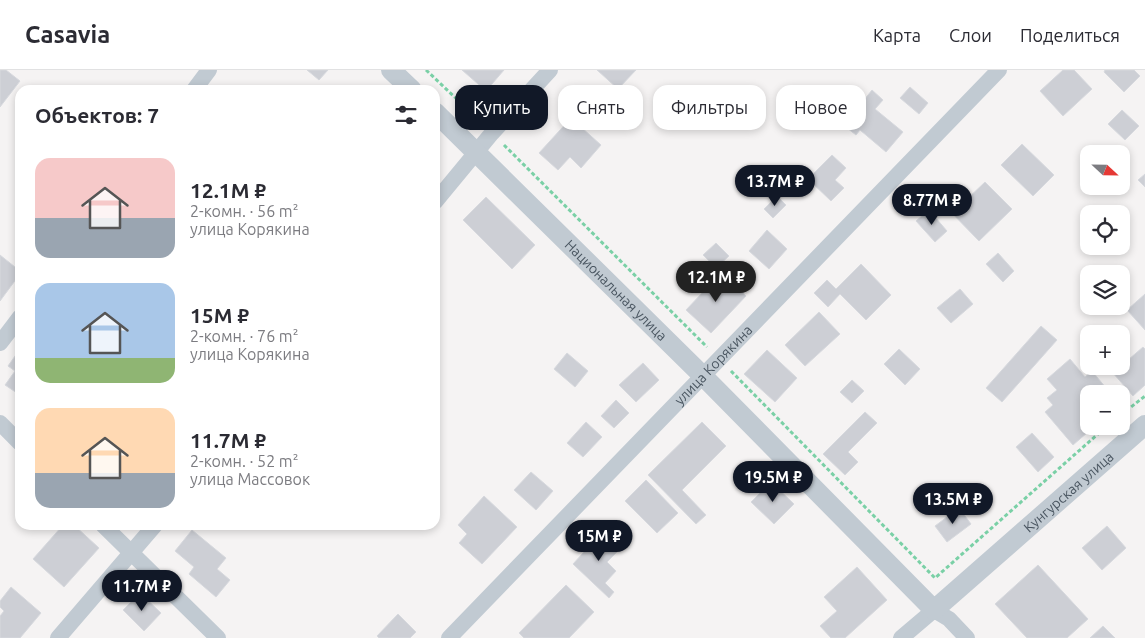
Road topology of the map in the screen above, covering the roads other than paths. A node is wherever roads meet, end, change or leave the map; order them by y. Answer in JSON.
{"nodes":[{"id":1,"x":209,"y":70,"type":"edge"},
{"id":2,"x":391,"y":70,"type":"edge"},
{"id":3,"x":550,"y":70,"type":"edge"},
{"id":4,"x":999,"y":70,"type":"edge"},
{"id":5,"x":198,"y":85,"type":"edge"},
{"id":6,"x":407,"y":85,"type":"edge"},
{"id":7,"x":440,"y":117,"type":"edge"},
{"id":8,"x":478,"y":153,"type":"junction"},
{"id":9,"x":440,"y":196,"type":"edge"},
{"id":10,"x":15,"y":324,"type":"edge"},
{"id":11,"x":0,"y":343,"type":"edge"},
{"id":12,"x":704,"y":377,"type":"junction"},
{"id":13,"x":0,"y":423,"type":"edge"},
{"id":14,"x":1145,"y":424,"type":"edge"},
{"id":15,"x":15,"y":438,"type":"edge"},
{"id":16,"x":108,"y":530,"type":"edge"},
{"id":17,"x":150,"y":530,"type":"edge"},
{"id":18,"x":131,"y":552,"type":"junction"},
{"id":19,"x":934,"y":610,"type":"junction"},
{"id":20,"x":58,"y":638,"type":"edge"},
{"id":21,"x":218,"y":638,"type":"edge"},
{"id":22,"x":449,"y":638,"type":"edge"},
{"id":23,"x":901,"y":638,"type":"edge"},
{"id":24,"x":967,"y":638,"type":"edge"}],
"edges":[{"from":1,"to":5,"type":"street"},
{"from":2,"to":6,"type":"street"},
{"from":3,"to":8,"type":"street"},
{"from":4,"to":12,"type":"street","name":"улица Корякина"},
{"from":7,"to":8,"type":"street","name":"Национальная улица"},
{"from":8,"to":9,"type":"street"},
{"from":8,"to":12,"type":"street","name":"Национальная улица"},
{"from":10,"to":11,"type":"street"},
{"from":12,"to":19,"type":"street","name":"Национальная улица"},
{"from":12,"to":22,"type":"street","name":"улица Корякина"},
{"from":13,"to":15,"type":"street"},
{"from":14,"to":19,"type":"street","name":"Кунгурская улица"},
{"from":16,"to":18,"type":"street"},
{"from":17,"to":18,"type":"street"},
{"from":18,"to":20,"type":"street"},
{"from":18,"to":21,"type":"street"},
{"from":19,"to":23,"type":"street","name":"Кунгурская улица"},
{"from":19,"to":24,"type":"street","name":"Национальная улица"}]}
